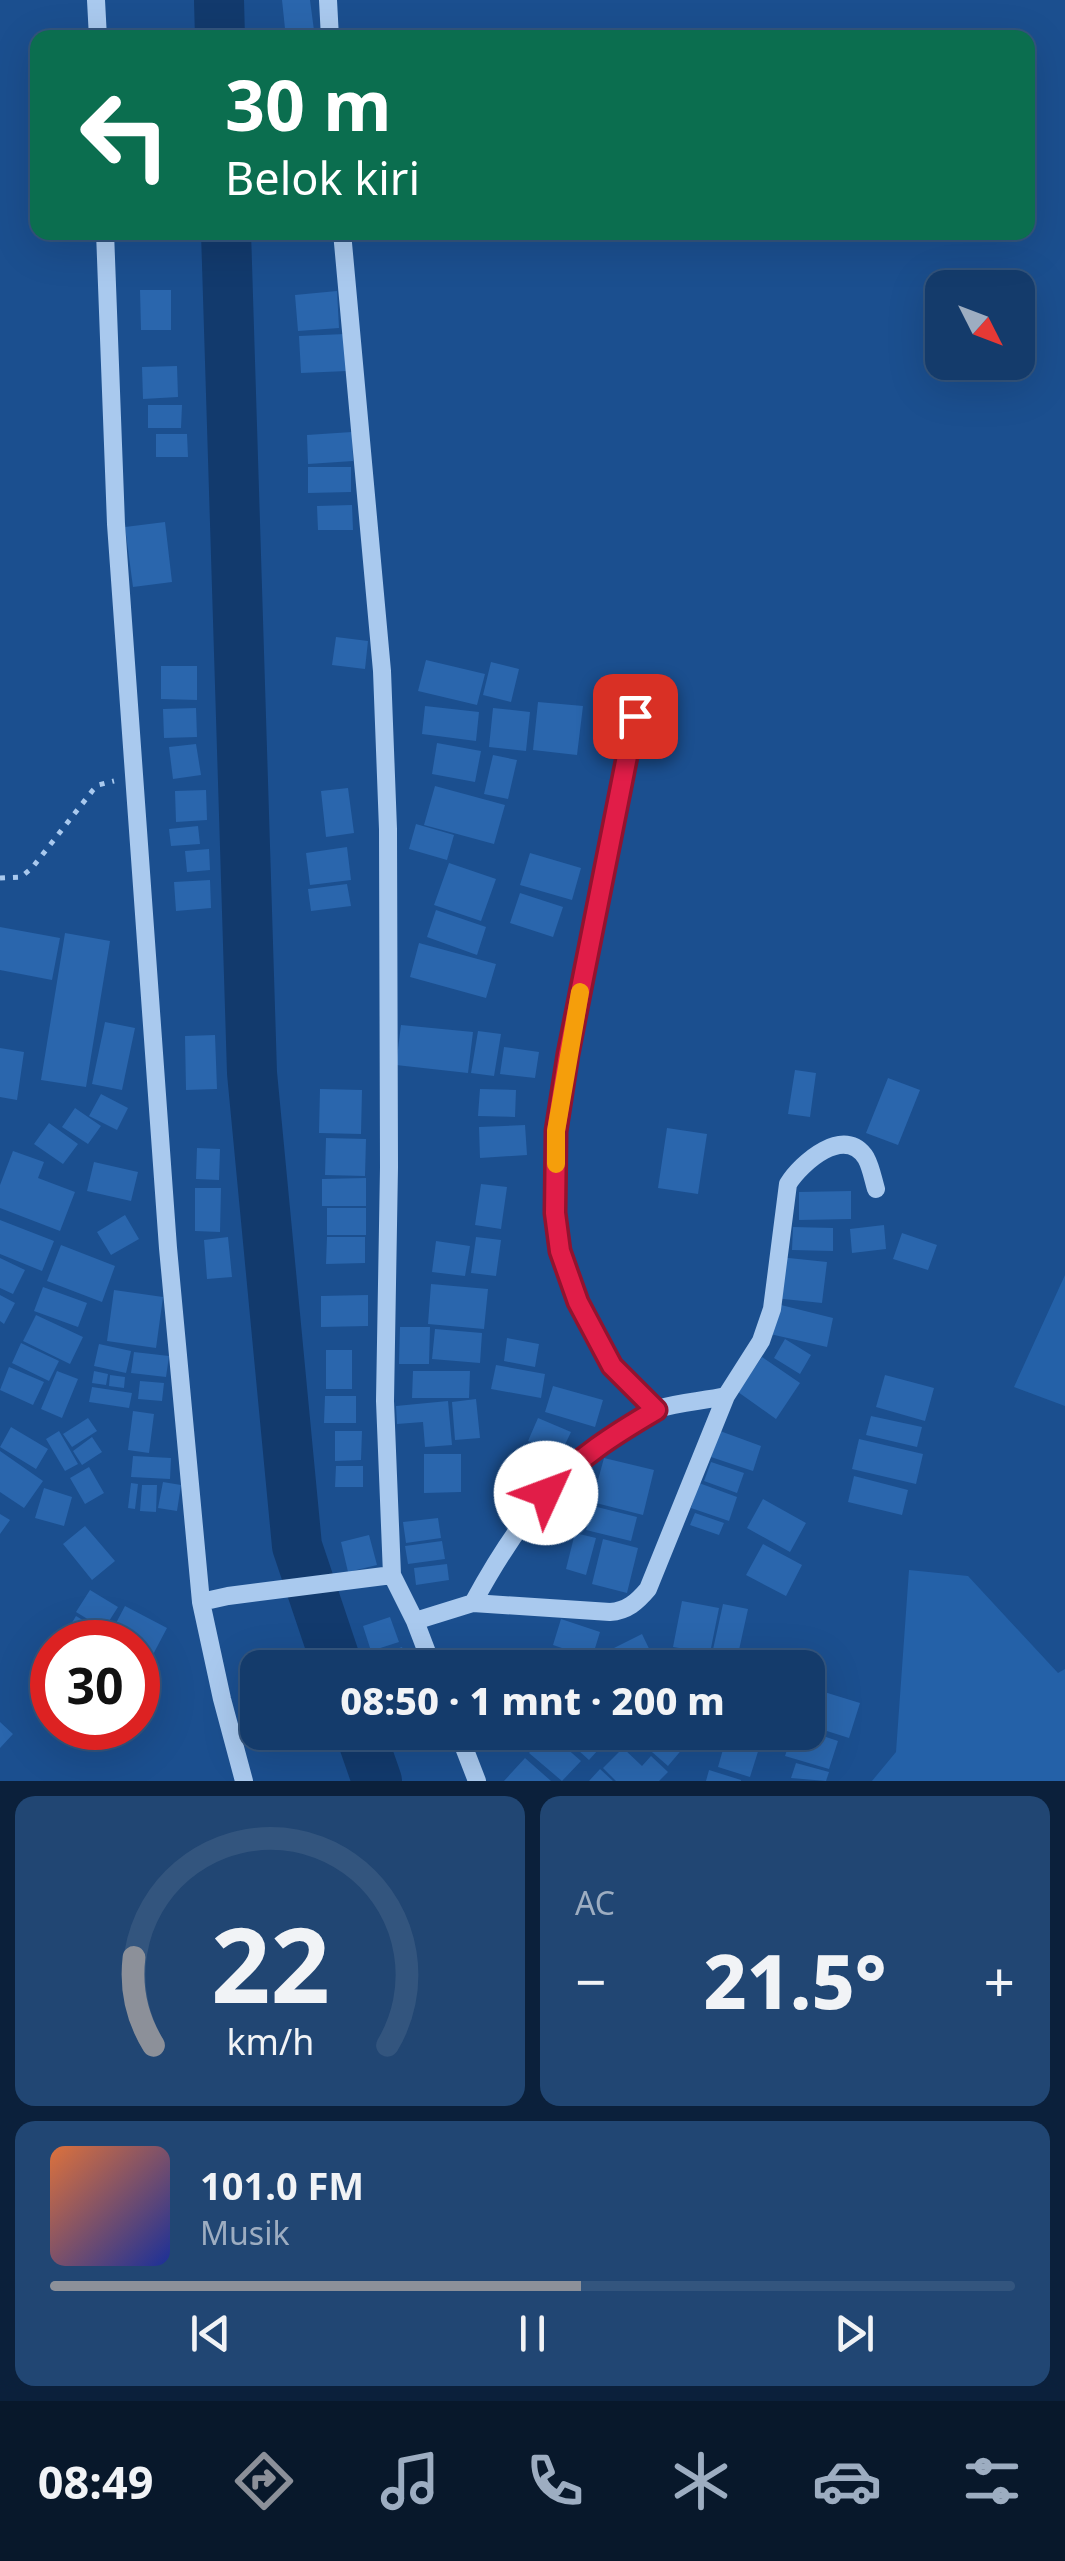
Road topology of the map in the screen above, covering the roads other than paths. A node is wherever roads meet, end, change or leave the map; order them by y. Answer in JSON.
{"nodes":[{"id":1,"x":96,"y":0,"type":"edge"},
{"id":2,"x":328,"y":0,"type":"edge"},
{"id":3,"x":98,"y":30,"type":"edge"},
{"id":4,"x":330,"y":30,"type":"edge"},
{"id":5,"x":105,"y":240,"type":"edge"},
{"id":6,"x":343,"y":240,"type":"edge"},
{"id":7,"x":635,"y":716,"type":"dead end"},
{"id":8,"x":876,"y":1189,"type":"dead end"},
{"id":9,"x":726,"y":1396,"type":"junction"},
{"id":10,"x":656,"y":1410,"type":"junction"},
{"id":11,"x":382,"y":1575,"type":"junction"},
{"id":12,"x":201,"y":1602,"type":"junction"},
{"id":13,"x":474,"y":1604,"type":"junction"},
{"id":14,"x":415,"y":1621,"type":"junction"},
{"id":15,"x":426,"y":1650,"type":"edge"},
{"id":16,"x":465,"y":1750,"type":"edge"},
{"id":17,"x":244,"y":1781,"type":"edge"},
{"id":18,"x":477,"y":1781,"type":"edge"}],
"edges":[{"from":1,"to":3,"type":"street"},
{"from":2,"to":4,"type":"street"},
{"from":5,"to":12,"type":"street"},
{"from":6,"to":11,"type":"street"},
{"from":7,"to":10,"type":"street"},
{"from":8,"to":9,"type":"street"},
{"from":9,"to":10,"type":"street"},
{"from":9,"to":13,"type":"street"},
{"from":10,"to":13,"type":"street"},
{"from":11,"to":12,"type":"street"},
{"from":11,"to":14,"type":"street"},
{"from":12,"to":17,"type":"street"},
{"from":13,"to":14,"type":"street"},
{"from":14,"to":15,"type":"street"},
{"from":16,"to":18,"type":"street"}]}
